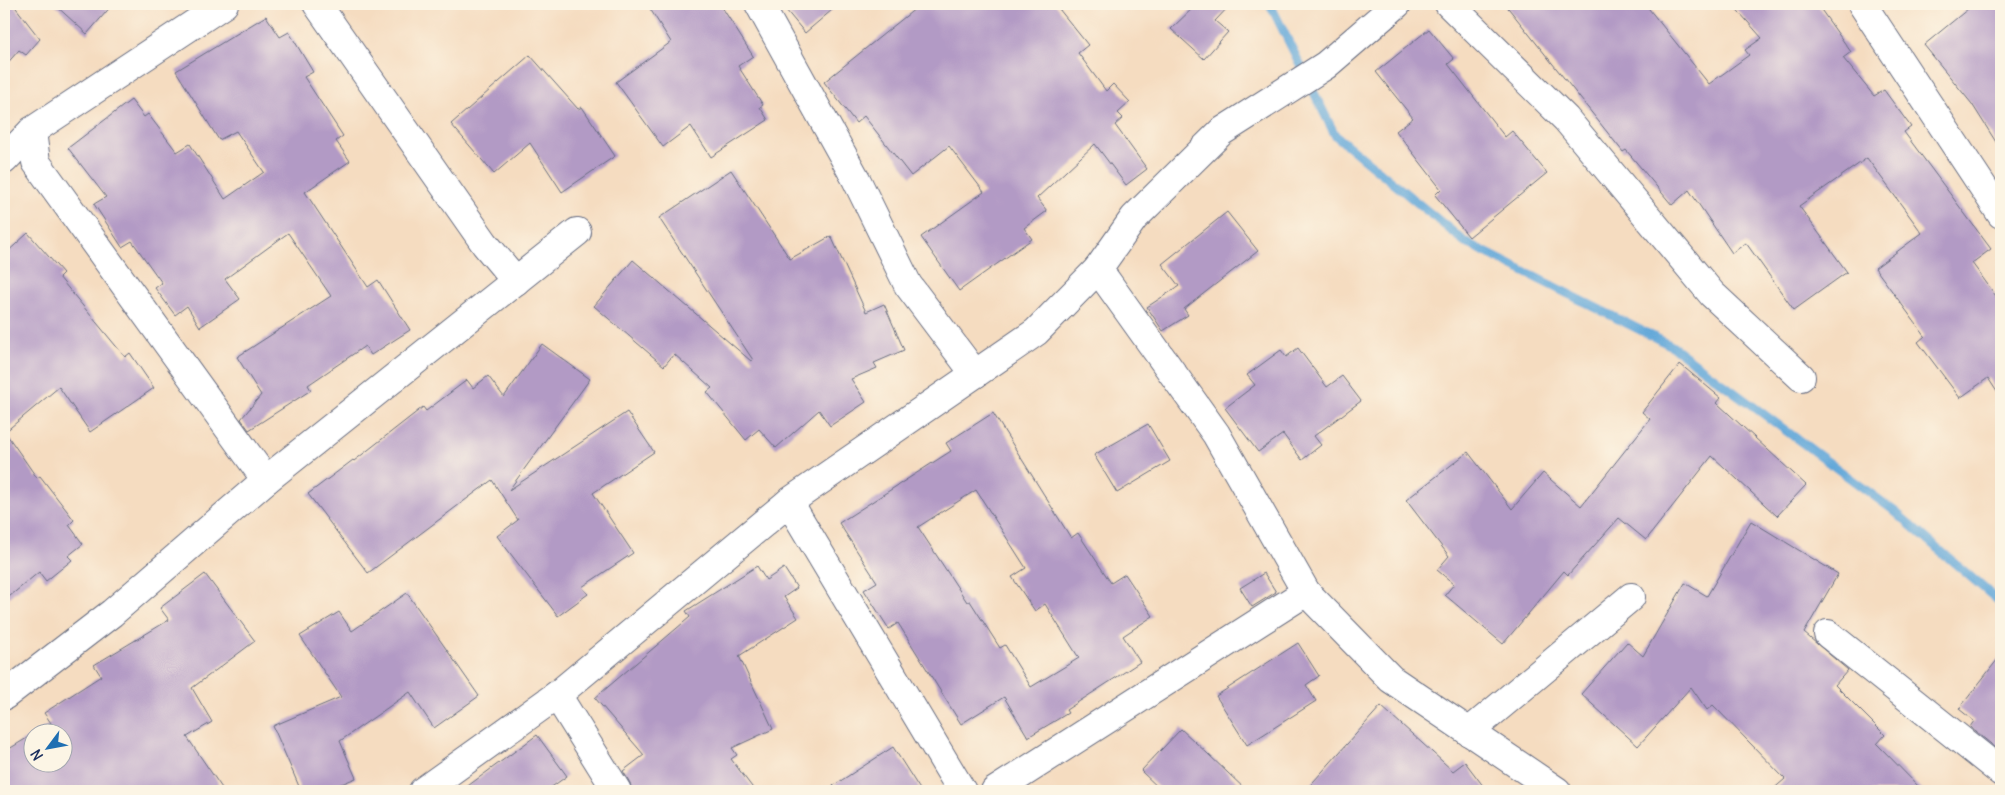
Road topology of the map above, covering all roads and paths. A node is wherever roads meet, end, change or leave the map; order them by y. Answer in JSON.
{"nodes":[{"id":1,"x":224,"y":4,"type":"edge"},
{"id":2,"x":316,"y":4,"type":"edge"},
{"id":3,"x":759,"y":4,"type":"edge"},
{"id":4,"x":1397,"y":4,"type":"edge"},
{"id":5,"x":1449,"y":4,"type":"edge"},
{"id":6,"x":1862,"y":4,"type":"edge"},
{"id":7,"x":32,"y":131,"type":"junction"},
{"id":8,"x":4,"y":160,"type":"edge"},
{"id":9,"x":36,"y":162,"type":"junction"},
{"id":10,"x":4,"y":170,"type":"edge"},
{"id":11,"x":2001,"y":214,"type":"edge"},
{"id":12,"x":577,"y":232,"type":"dead end"},
{"id":13,"x":1098,"y":269,"type":"junction"},
{"id":14,"x":516,"y":281,"type":"junction"},
{"id":15,"x":975,"y":374,"type":"junction"},
{"id":16,"x":1802,"y":376,"type":"dead end"},
{"id":17,"x":266,"y":480,"type":"junction"},
{"id":18,"x":789,"y":502,"type":"junction"},
{"id":19,"x":1306,"y":592,"type":"junction"},
{"id":20,"x":1631,"y":597,"type":"dead end"},
{"id":21,"x":1828,"y":634,"type":"dead end"},
{"id":22,"x":557,"y":695,"type":"junction"},
{"id":23,"x":4,"y":696,"type":"edge"},
{"id":24,"x":1469,"y":732,"type":"junction"},
{"id":25,"x":2001,"y":772,"type":"edge"},
{"id":26,"x":423,"y":791,"type":"edge"},
{"id":27,"x":617,"y":791,"type":"edge"},
{"id":28,"x":962,"y":791,"type":"edge"},
{"id":29,"x":995,"y":791,"type":"edge"},
{"id":30,"x":1557,"y":791,"type":"edge"}],
"edges":[{"from":1,"to":7,"type":"street"},
{"from":2,"to":14,"type":"street"},
{"from":3,"to":15,"type":"street"},
{"from":4,"to":13,"type":"street"},
{"from":5,"to":16,"type":"street"},
{"from":6,"to":11,"type":"street"},
{"from":7,"to":8,"type":"street"},
{"from":7,"to":9,"type":"street"},
{"from":9,"to":10,"type":"street"},
{"from":9,"to":17,"type":"street"},
{"from":12,"to":14,"type":"street"},
{"from":13,"to":15,"type":"street"},
{"from":13,"to":19,"type":"street"},
{"from":14,"to":17,"type":"street"},
{"from":15,"to":18,"type":"street"},
{"from":17,"to":23,"type":"street"},
{"from":18,"to":22,"type":"street"},
{"from":18,"to":28,"type":"street"},
{"from":19,"to":24,"type":"street"},
{"from":19,"to":29,"type":"street"},
{"from":20,"to":24,"type":"street"},
{"from":21,"to":25,"type":"street"},
{"from":22,"to":26,"type":"street"},
{"from":22,"to":27,"type":"street"},
{"from":24,"to":30,"type":"street"}]}
